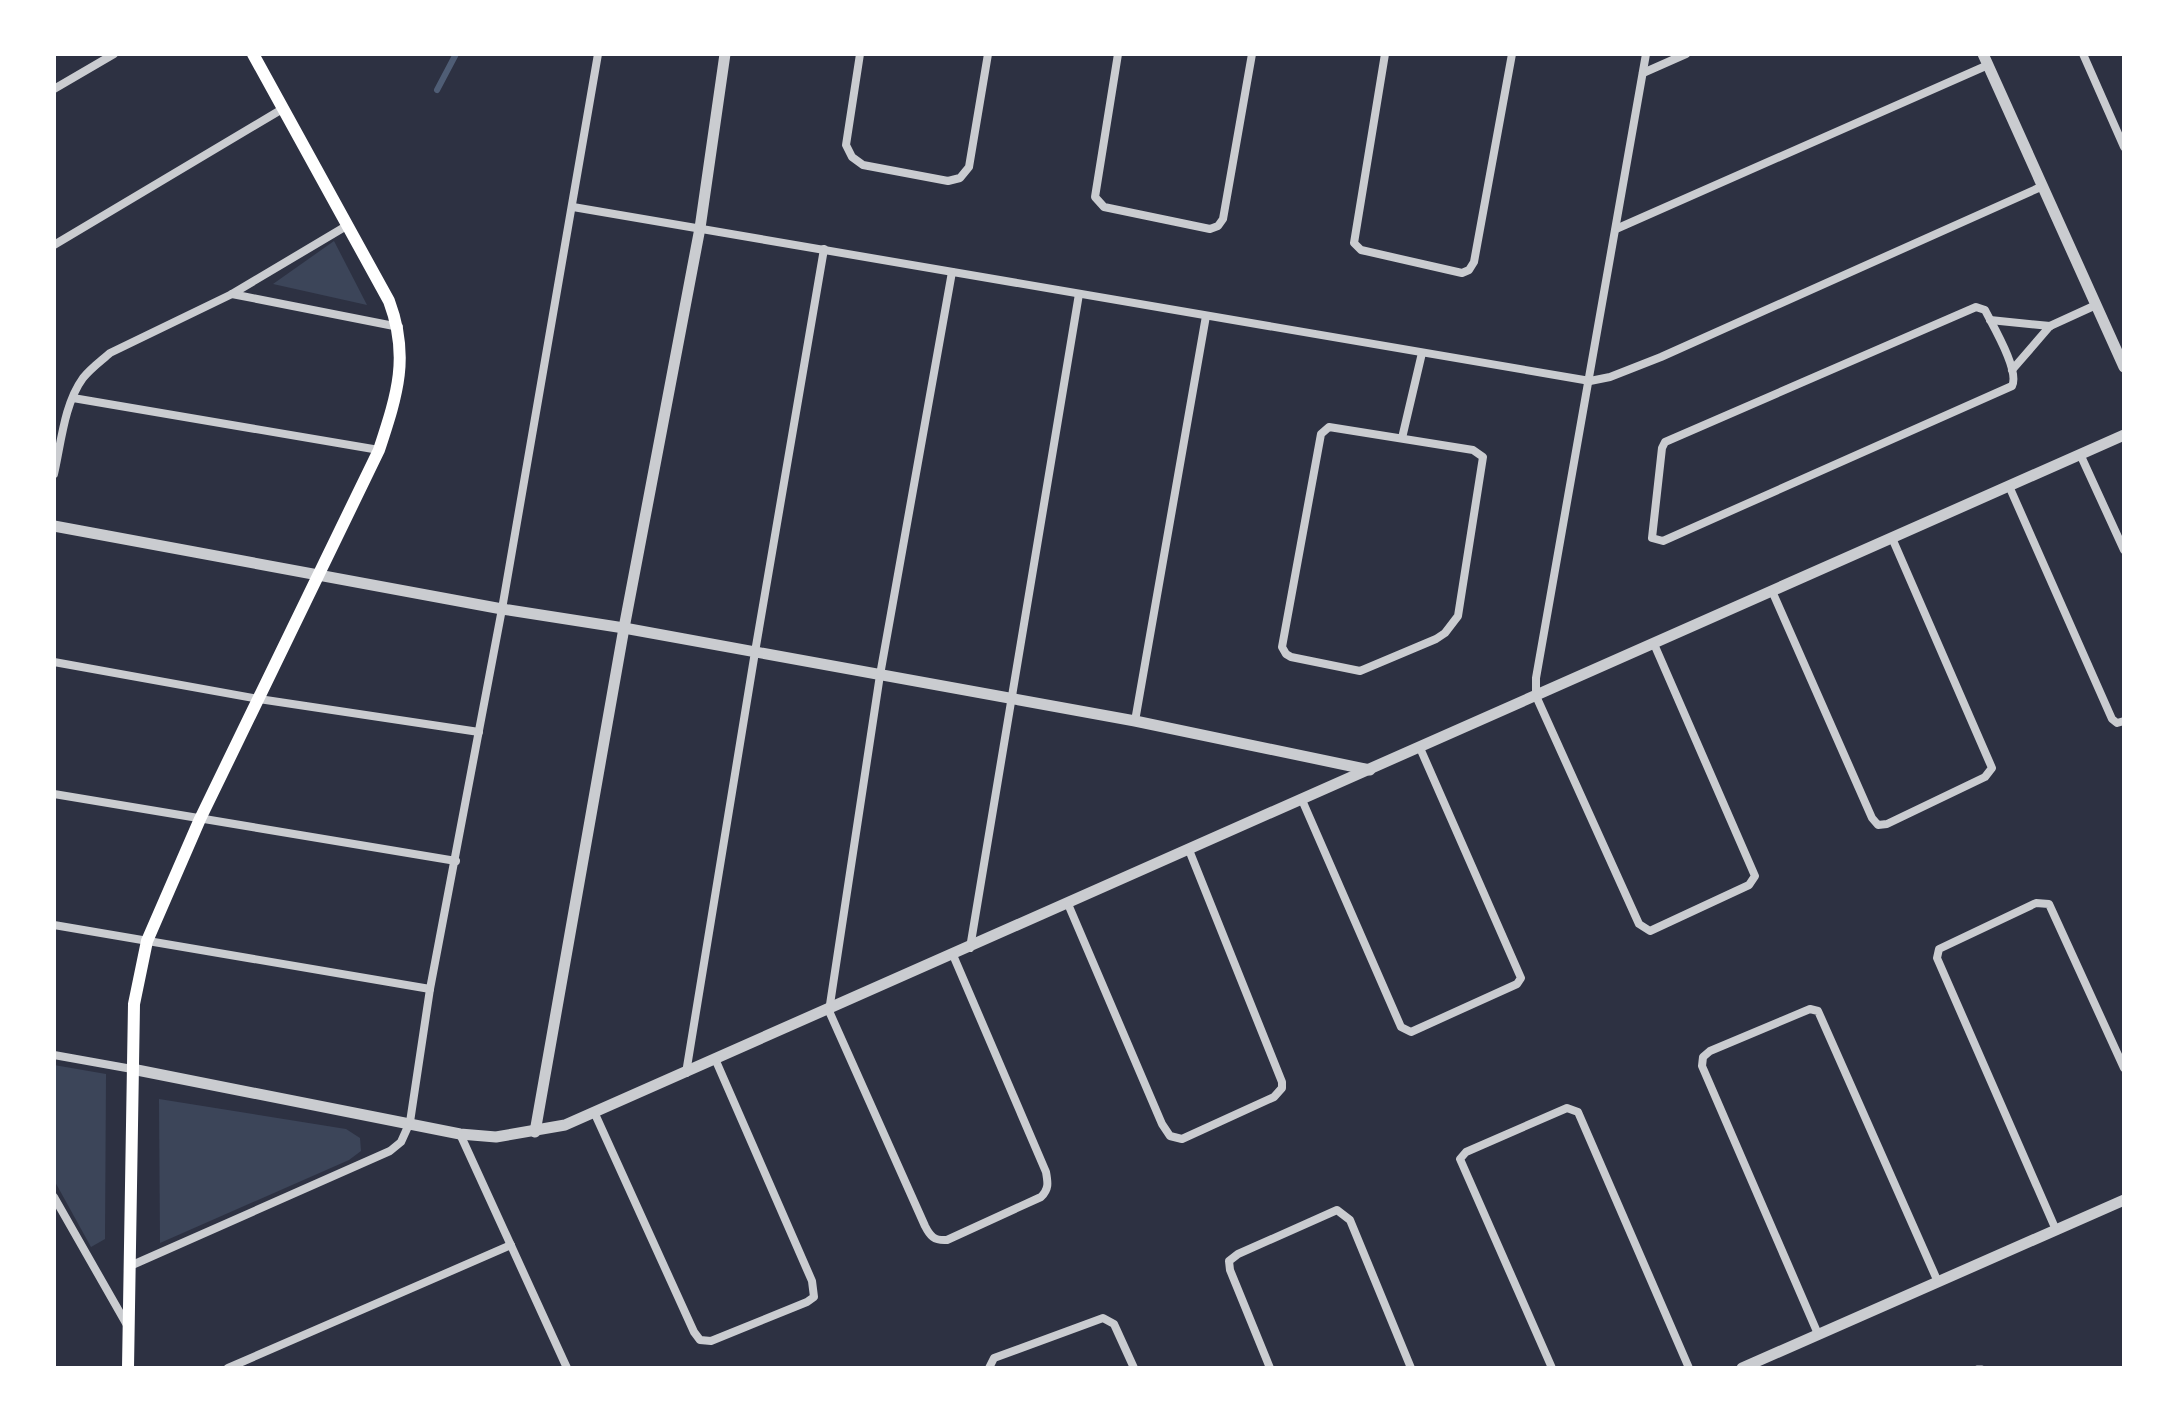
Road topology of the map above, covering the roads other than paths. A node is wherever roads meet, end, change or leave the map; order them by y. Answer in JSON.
{"nodes":[{"id":1,"x":114,"y":54,"type":"edge"},
{"id":2,"x":253,"y":54,"type":"edge"},
{"id":3,"x":598,"y":54,"type":"edge"},
{"id":4,"x":725,"y":54,"type":"edge"},
{"id":5,"x":860,"y":54,"type":"edge"},
{"id":6,"x":988,"y":54,"type":"edge"},
{"id":7,"x":1118,"y":54,"type":"edge"},
{"id":8,"x":1252,"y":54,"type":"edge"},
{"id":9,"x":1385,"y":54,"type":"edge"},
{"id":10,"x":1512,"y":54,"type":"edge"},
{"id":11,"x":1646,"y":54,"type":"edge"},
{"id":12,"x":1686,"y":54,"type":"edge"},
{"id":13,"x":2083,"y":54,"type":"edge"},
{"id":14,"x":1986,"y":60,"type":"edge"},
{"id":15,"x":1643,"y":73,"type":"junction"},
{"id":16,"x":54,"y":89,"type":"edge"},
{"id":17,"x":284,"y":108,"type":"junction"},
{"id":18,"x":2124,"y":147,"type":"edge"},
{"id":19,"x":2043,"y":186,"type":"junction"},
{"id":20,"x":573,"y":207,"type":"junction"},
{"id":21,"x":348,"y":225,"type":"junction"},
{"id":22,"x":700,"y":228,"type":"junction"},
{"id":23,"x":1616,"y":229,"type":"junction"},
{"id":24,"x":54,"y":245,"type":"edge"},
{"id":25,"x":824,"y":249,"type":"junction"},
{"id":26,"x":952,"y":272,"type":"junction"},
{"id":27,"x":232,"y":294,"type":"junction"},
{"id":28,"x":1079,"y":294,"type":"junction"},
{"id":29,"x":2096,"y":305,"type":"junction"},
{"id":30,"x":1206,"y":316,"type":"junction"},
{"id":31,"x":1990,"y":320,"type":"junction"},
{"id":32,"x":2050,"y":326,"type":"junction"},
{"id":33,"x":399,"y":327,"type":"junction"},
{"id":34,"x":1422,"y":353,"type":"junction"},
{"id":35,"x":2124,"y":367,"type":"edge"},
{"id":36,"x":2012,"y":370,"type":"junction"},
{"id":37,"x":1590,"y":381,"type":"junction"},
{"id":38,"x":73,"y":398,"type":"junction"},
{"id":39,"x":2124,"y":435,"type":"edge"},
{"id":40,"x":1402,"y":438,"type":"junction"},
{"id":41,"x":379,"y":450,"type":"junction"},
{"id":42,"x":2080,"y":454,"type":"junction"},
{"id":43,"x":54,"y":474,"type":"edge"},
{"id":44,"x":2009,"y":486,"type":"junction"},
{"id":45,"x":54,"y":526,"type":"edge"},
{"id":46,"x":1892,"y":538,"type":"junction"},
{"id":47,"x":2124,"y":550,"type":"edge"},
{"id":48,"x":320,"y":574,"type":"junction"},
{"id":49,"x":1772,"y":591,"type":"junction"},
{"id":50,"x":502,"y":609,"type":"junction"},
{"id":51,"x":624,"y":628,"type":"junction"},
{"id":52,"x":1654,"y":644,"type":"junction"},
{"id":53,"x":755,"y":652,"type":"junction"},
{"id":54,"x":54,"y":662,"type":"edge"},
{"id":55,"x":880,"y":675,"type":"junction"},
{"id":56,"x":1536,"y":696,"type":"junction"},
{"id":57,"x":1011,"y":698,"type":"junction"},
{"id":58,"x":259,"y":699,"type":"junction"},
{"id":59,"x":1135,"y":721,"type":"junction"},
{"id":60,"x":2124,"y":721,"type":"edge"},
{"id":61,"x":479,"y":732,"type":"junction"},
{"id":62,"x":1420,"y":748,"type":"junction"},
{"id":63,"x":1370,"y":770,"type":"junction"},
{"id":64,"x":54,"y":794,"type":"edge"},
{"id":65,"x":1302,"y":800,"type":"junction"},
{"id":66,"x":200,"y":819,"type":"junction"},
{"id":67,"x":1189,"y":850,"type":"junction"},
{"id":68,"x":456,"y":861,"type":"junction"},
{"id":69,"x":1068,"y":904,"type":"junction"},
{"id":70,"x":54,"y":925,"type":"edge"},
{"id":71,"x":147,"y":941,"type":"junction"},
{"id":72,"x":970,"y":948,"type":"junction"},
{"id":73,"x":953,"y":955,"type":"junction"},
{"id":74,"x":430,"y":989,"type":"junction"},
{"id":75,"x":829,"y":1011,"type":"junction"},
{"id":76,"x":54,"y":1055,"type":"edge"},
{"id":77,"x":716,"y":1061,"type":"junction"},
{"id":78,"x":2124,"y":1068,"type":"edge"},
{"id":79,"x":132,"y":1069,"type":"junction"},
{"id":80,"x":686,"y":1074,"type":"junction"},
{"id":81,"x":595,"y":1114,"type":"junction"},
{"id":82,"x":410,"y":1122,"type":"junction"},
{"id":83,"x":535,"y":1132,"type":"junction"},
{"id":84,"x":460,"y":1134,"type":"junction"},
{"id":85,"x":54,"y":1197,"type":"edge"},
{"id":86,"x":2124,"y":1200,"type":"edge"},
{"id":87,"x":2056,"y":1230,"type":"junction"},
{"id":88,"x":511,"y":1245,"type":"junction"},
{"id":89,"x":130,"y":1266,"type":"junction"},
{"id":90,"x":1938,"y":1282,"type":"junction"},
{"id":91,"x":129,"y":1328,"type":"junction"},
{"id":92,"x":1818,"y":1334,"type":"junction"},
{"id":93,"x":566,"y":1366,"type":"edge"},
{"id":94,"x":128,"y":1368,"type":"edge"},
{"id":95,"x":228,"y":1368,"type":"edge"},
{"id":96,"x":553,"y":1368,"type":"edge"},
{"id":97,"x":989,"y":1368,"type":"edge"},
{"id":98,"x":1134,"y":1368,"type":"edge"},
{"id":99,"x":1270,"y":1368,"type":"edge"},
{"id":100,"x":1411,"y":1368,"type":"edge"},
{"id":101,"x":1552,"y":1368,"type":"edge"},
{"id":102,"x":1689,"y":1368,"type":"edge"},
{"id":103,"x":1742,"y":1368,"type":"edge"}],
"edges":[{"from":1,"to":16,"type":"street"},
{"from":2,"to":17,"type":"main road"},
{"from":3,"to":20,"type":"street"},
{"from":4,"to":22,"type":"street"},
{"from":5,"to":6,"type":"street"},
{"from":7,"to":8,"type":"street"},
{"from":9,"to":10,"type":"street"},
{"from":11,"to":15,"type":"street"},
{"from":12,"to":15,"type":"street"},
{"from":13,"to":18,"type":"street"},
{"from":14,"to":19,"type":"street"},
{"from":14,"to":23,"type":"street"},
{"from":15,"to":23,"type":"street"},
{"from":17,"to":21,"type":"main road"},
{"from":17,"to":24,"type":"street"},
{"from":19,"to":29,"type":"street"},
{"from":19,"to":37,"type":"street"},
{"from":20,"to":22,"type":"street"},
{"from":20,"to":50,"type":"street"},
{"from":21,"to":27,"type":"street"},
{"from":21,"to":33,"type":"main road"},
{"from":22,"to":25,"type":"street"},
{"from":22,"to":51,"type":"street"},
{"from":23,"to":37,"type":"street"},
{"from":25,"to":26,"type":"street"},
{"from":25,"to":53,"type":"street"},
{"from":26,"to":28,"type":"street"},
{"from":26,"to":55,"type":"street"},
{"from":27,"to":33,"type":"street"},
{"from":27,"to":38,"type":"street"},
{"from":28,"to":30,"type":"street"},
{"from":28,"to":57,"type":"street"},
{"from":29,"to":32,"type":"street"},
{"from":29,"to":35,"type":"street"},
{"from":30,"to":34,"type":"street"},
{"from":30,"to":59,"type":"street"},
{"from":31,"to":32,"type":"street"},
{"from":31,"to":36,"type":"street"},
{"from":31,"to":36,"type":"street"},
{"from":32,"to":36,"type":"street"},
{"from":33,"to":41,"type":"main road"},
{"from":34,"to":37,"type":"street"},
{"from":34,"to":40,"type":"street"},
{"from":37,"to":56,"type":"street"},
{"from":38,"to":41,"type":"street"},
{"from":38,"to":43,"type":"street"},
{"from":39,"to":42,"type":"street"},
{"from":40,"to":40,"type":"street"},
{"from":41,"to":48,"type":"main road"},
{"from":42,"to":44,"type":"street"},
{"from":42,"to":47,"type":"street"},
{"from":44,"to":46,"type":"street"},
{"from":44,"to":60,"type":"street"},
{"from":45,"to":48,"type":"street"},
{"from":46,"to":49,"type":"street"},
{"from":46,"to":49,"type":"street"},
{"from":48,"to":50,"type":"street"},
{"from":48,"to":58,"type":"main road"},
{"from":49,"to":52,"type":"street"},
{"from":50,"to":51,"type":"street"},
{"from":50,"to":61,"type":"street"},
{"from":51,"to":53,"type":"street"},
{"from":51,"to":83,"type":"street"},
{"from":52,"to":56,"type":"street"},
{"from":52,"to":56,"type":"street"},
{"from":53,"to":55,"type":"street"},
{"from":53,"to":80,"type":"street"},
{"from":54,"to":58,"type":"street"},
{"from":55,"to":57,"type":"street"},
{"from":55,"to":75,"type":"street"},
{"from":56,"to":62,"type":"street"},
{"from":57,"to":59,"type":"street"},
{"from":57,"to":72,"type":"street"},
{"from":58,"to":61,"type":"street"},
{"from":58,"to":66,"type":"main road"},
{"from":59,"to":63,"type":"street"},
{"from":61,"to":68,"type":"street"},
{"from":62,"to":63,"type":"street"},
{"from":62,"to":65,"type":"street"},
{"from":63,"to":65,"type":"street"},
{"from":64,"to":66,"type":"street"},
{"from":65,"to":67,"type":"street"},
{"from":66,"to":68,"type":"street"},
{"from":66,"to":71,"type":"main road"},
{"from":67,"to":69,"type":"street"},
{"from":67,"to":69,"type":"street"},
{"from":68,"to":74,"type":"street"},
{"from":69,"to":72,"type":"street"},
{"from":70,"to":71,"type":"street"},
{"from":71,"to":74,"type":"street"},
{"from":71,"to":79,"type":"main road"},
{"from":72,"to":73,"type":"street"},
{"from":73,"to":75,"type":"street"},
{"from":73,"to":75,"type":"street"},
{"from":74,"to":82,"type":"street"},
{"from":75,"to":77,"type":"street"},
{"from":76,"to":79,"type":"street"},
{"from":77,"to":80,"type":"street"},
{"from":77,"to":81,"type":"street"},
{"from":78,"to":87,"type":"street"},
{"from":79,"to":82,"type":"street"},
{"from":79,"to":89,"type":"main road"},
{"from":80,"to":81,"type":"street"},
{"from":81,"to":83,"type":"street"},
{"from":82,"to":84,"type":"street"},
{"from":82,"to":89,"type":"street"},
{"from":83,"to":84,"type":"street"},
{"from":84,"to":88,"type":"street"},
{"from":85,"to":91,"type":"street"},
{"from":86,"to":87,"type":"street"},
{"from":87,"to":90,"type":"street"},
{"from":88,"to":93,"type":"street"},
{"from":88,"to":95,"type":"street"},
{"from":89,"to":91,"type":"main road"},
{"from":90,"to":92,"type":"street"},
{"from":90,"to":92,"type":"street"},
{"from":91,"to":94,"type":"main road"},
{"from":92,"to":103,"type":"street"},
{"from":93,"to":96,"type":"street"},
{"from":97,"to":98,"type":"street"},
{"from":99,"to":100,"type":"street"},
{"from":101,"to":102,"type":"street"}]}
